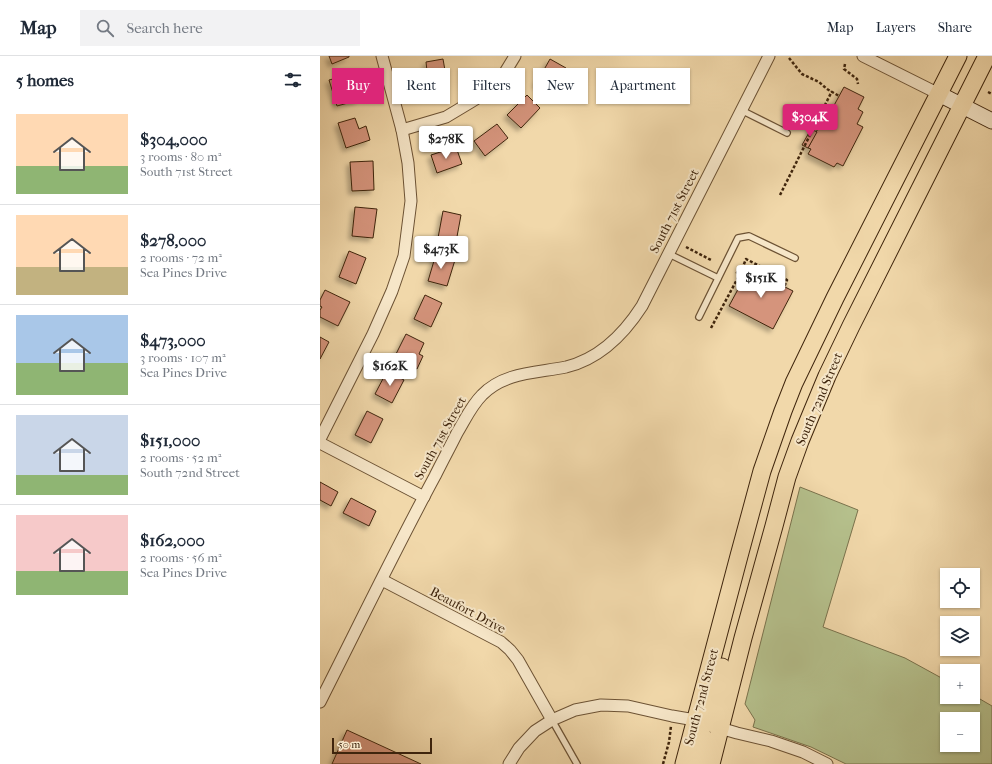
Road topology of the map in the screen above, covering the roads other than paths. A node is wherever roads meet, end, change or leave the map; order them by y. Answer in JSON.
{"nodes":[{"id":1,"x":382,"y":56,"type":"edge"},
{"id":2,"x":515,"y":56,"type":"edge"},
{"id":3,"x":769,"y":56,"type":"edge"},
{"id":4,"x":862,"y":56,"type":"edge"},
{"id":5,"x":958,"y":56,"type":"edge"},
{"id":6,"x":987,"y":56,"type":"edge"},
{"id":7,"x":939,"y":94,"type":"junction"},
{"id":8,"x":961,"y":105,"type":"junction"},
{"id":9,"x":741,"y":110,"type":"junction"},
{"id":10,"x":992,"y":121,"type":"edge"},
{"id":11,"x":402,"y":130,"type":"junction"},
{"id":12,"x":787,"y":133,"type":"dead end"},
{"id":13,"x":669,"y":254,"type":"junction"},
{"id":14,"x":795,"y":258,"type":"dead end"},
{"id":15,"x":718,"y":278,"type":"junction"},
{"id":16,"x":699,"y":317,"type":"dead end"},
{"id":17,"x":320,"y":438,"type":"edge"},
{"id":18,"x":320,"y":443,"type":"edge"},
{"id":19,"x":424,"y":497,"type":"junction"},
{"id":20,"x":739,"y":556,"type":"junction"},
{"id":21,"x":382,"y":580,"type":"junction"},
{"id":22,"x":320,"y":702,"type":"edge"},
{"id":23,"x":552,"y":720,"type":"junction"},
{"id":24,"x":695,"y":720,"type":"junction"},
{"id":25,"x":720,"y":728,"type":"junction"},
{"id":26,"x":509,"y":764,"type":"edge"},
{"id":27,"x":577,"y":764,"type":"edge"},
{"id":28,"x":684,"y":764,"type":"edge"},
{"id":29,"x":698,"y":764,"type":"edge"},
{"id":30,"x":711,"y":764,"type":"edge"},
{"id":31,"x":827,"y":764,"type":"edge"}],
"edges":[{"from":1,"to":11,"type":"street"},
{"from":2,"to":11,"type":"street"},
{"from":3,"to":9,"type":"street","name":"South 71st Street"},
{"from":4,"to":7,"type":"street"},
{"from":5,"to":7,"type":"main road","name":"South 72nd Street"},
{"from":6,"to":8,"type":"main road","name":"South 72nd Street"},
{"from":7,"to":8,"type":"main road"},
{"from":7,"to":20,"type":"main road","name":"South 72nd Street"},
{"from":8,"to":10,"type":"main road"},
{"from":8,"to":25,"type":"main road","name":"South 72nd Street"},
{"from":9,"to":12,"type":"lane"},
{"from":9,"to":13,"type":"street","name":"South 71st Street"},
{"from":11,"to":17,"type":"street"},
{"from":13,"to":15,"type":"lane"},
{"from":13,"to":19,"type":"street","name":"South 71st Street"},
{"from":14,"to":15,"type":"lane"},
{"from":15,"to":16,"type":"lane"},
{"from":18,"to":19,"type":"street"},
{"from":19,"to":21,"type":"street","name":"South 71st Street"},
{"from":20,"to":24,"type":"main road","name":"South 72nd Street"},
{"from":20,"to":25,"type":"main road"},
{"from":21,"to":22,"type":"street","name":"South 71st Street"},
{"from":21,"to":23,"type":"street","name":"Beaufort Drive"},
{"from":23,"to":24,"type":"street"},
{"from":23,"to":26,"type":"street"},
{"from":23,"to":27,"type":"lane"},
{"from":24,"to":28,"type":"main road","name":"South 72nd Street"},
{"from":24,"to":29,"type":"main road"},
{"from":25,"to":30,"type":"main road","name":"South 72nd Street"},
{"from":25,"to":31,"type":"street"}]}
